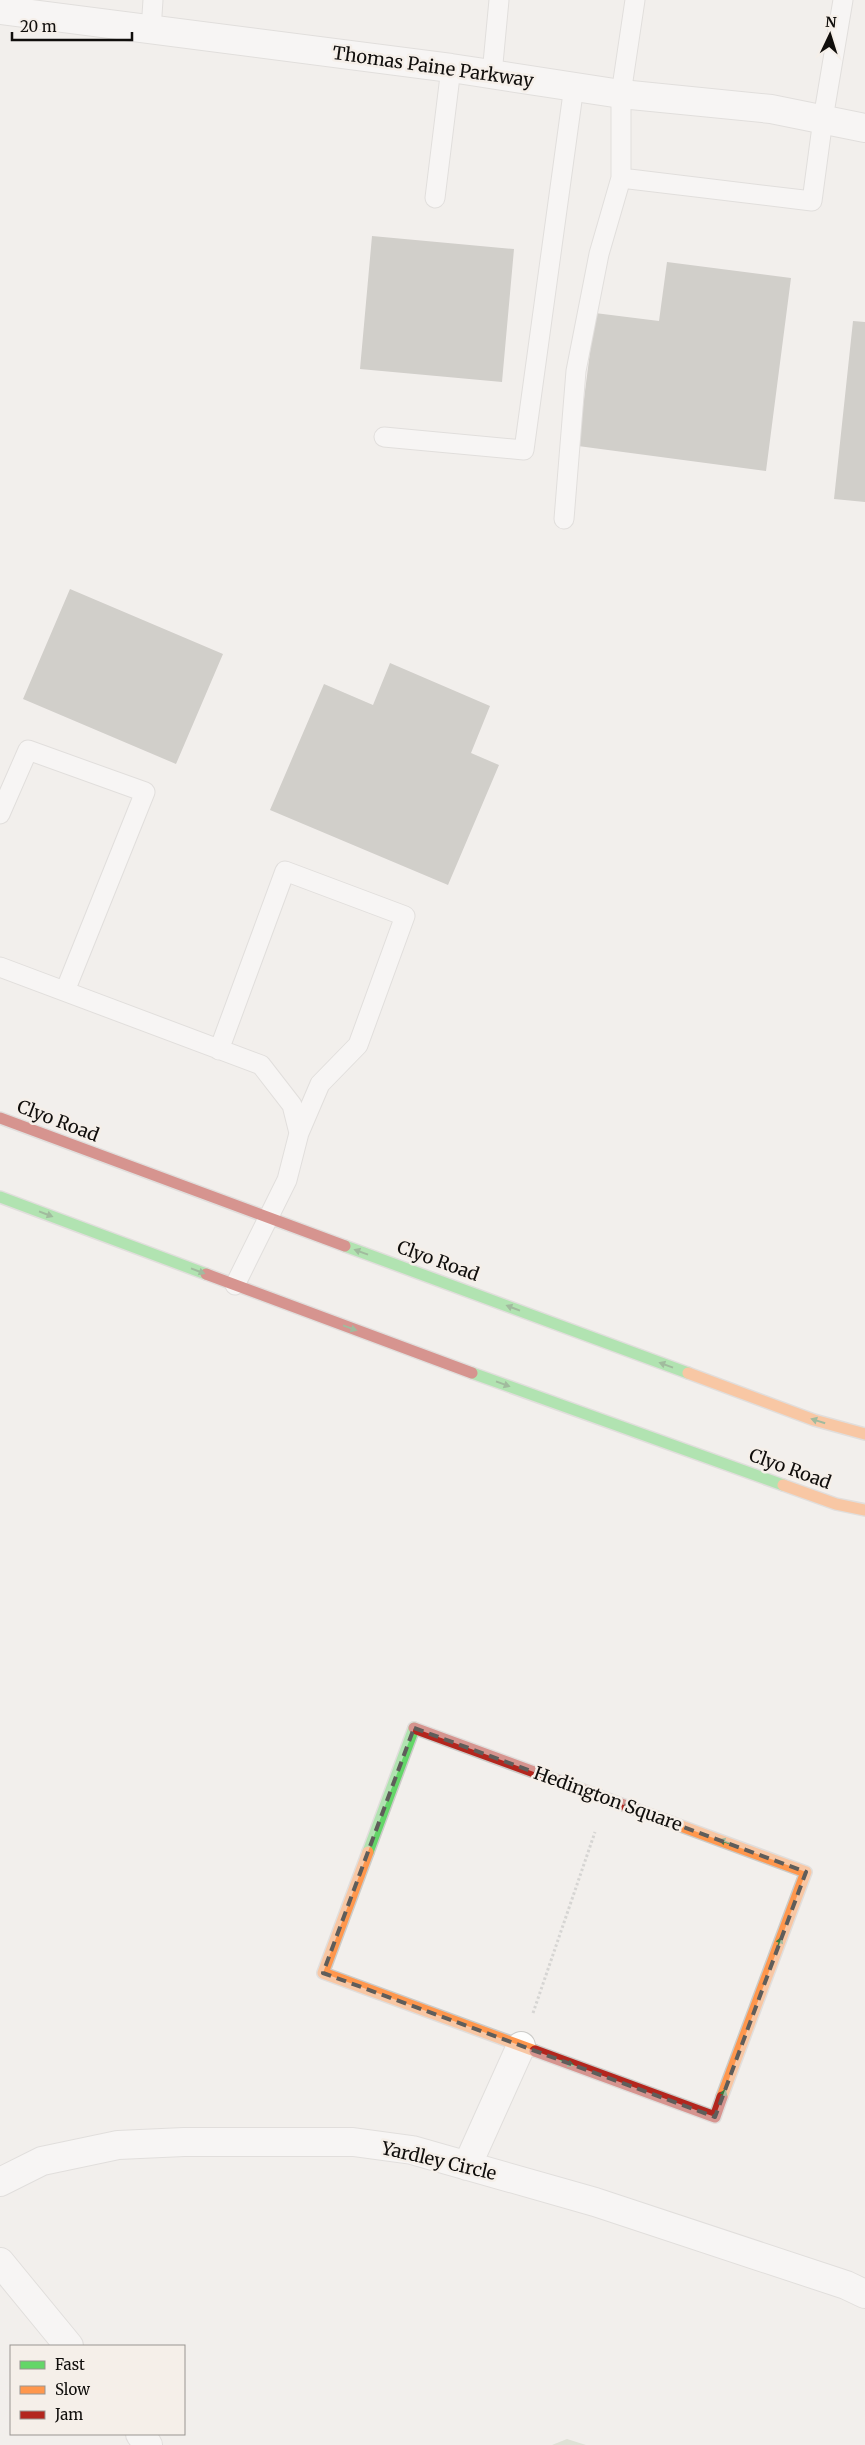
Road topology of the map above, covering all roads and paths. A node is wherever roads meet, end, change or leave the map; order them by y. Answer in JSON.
{"nodes":[{"id":1,"x":154,"y":0,"type":"edge"},
{"id":2,"x":499,"y":0,"type":"edge"},
{"id":3,"x":635,"y":0,"type":"edge"},
{"id":4,"x":843,"y":0,"type":"edge"},
{"id":5,"x":36,"y":8,"type":"edge"},
{"id":6,"x":0,"y":10,"type":"edge"},
{"id":7,"x":150,"y":30,"type":"junction"},
{"id":8,"x":451,"y":68,"type":"junction"},
{"id":9,"x":492,"y":74,"type":"junction"},
{"id":10,"x":574,"y":86,"type":"junction"},
{"id":11,"x":621,"y":94,"type":"junction"},
{"id":12,"x":823,"y":119,"type":"junction"},
{"id":13,"x":865,"y":128,"type":"edge"},
{"id":14,"x":621,"y":178,"type":"junction"},
{"id":15,"x":435,"y":198,"type":"dead end"},
{"id":16,"x":384,"y":437,"type":"dead end"},
{"id":17,"x":564,"y":519,"type":"dead end"},
{"id":18,"x":0,"y":814,"type":"edge"},
{"id":19,"x":0,"y":967,"type":"edge"},
{"id":20,"x":65,"y":991,"type":"junction"},
{"id":21,"x":220,"y":1050,"type":"junction"},
{"id":22,"x":0,"y":1118,"type":"edge"},
{"id":23,"x":298,"y":1133,"type":"junction"},
{"id":24,"x":0,"y":1197,"type":"edge"},
{"id":25,"x":266,"y":1218,"type":"junction"},
{"id":26,"x":234,"y":1285,"type":"junction"},
{"id":27,"x":865,"y":1434,"type":"edge"},
{"id":28,"x":865,"y":1510,"type":"edge"},
{"id":29,"x":606,"y":1798,"type":"junction"},
{"id":30,"x":521,"y":2046,"type":"junction"},
{"id":31,"x":467,"y":2166,"type":"junction"},
{"id":32,"x":0,"y":2182,"type":"edge"},
{"id":33,"x":0,"y":2262,"type":"edge"},
{"id":34,"x":865,"y":2294,"type":"edge"},
{"id":35,"x":68,"y":2345,"type":"edge"}],
"edges":[{"from":1,"to":7,"type":"lane"},
{"from":2,"to":9,"type":"lane"},
{"from":3,"to":11,"type":"lane"},
{"from":4,"to":12,"type":"lane"},
{"from":5,"to":6,"type":"street","name":"Thomas Paine Parkway"},
{"from":5,"to":7,"type":"street","name":"Thomas Paine Parkway"},
{"from":7,"to":8,"type":"street","name":"Thomas Paine Parkway"},
{"from":8,"to":9,"type":"street","name":"Thomas Paine Parkway"},
{"from":8,"to":15,"type":"lane"},
{"from":9,"to":10,"type":"street","name":"Thomas Paine Parkway"},
{"from":10,"to":11,"type":"street","name":"Thomas Paine Parkway"},
{"from":10,"to":16,"type":"lane"},
{"from":11,"to":12,"type":"street","name":"Thomas Paine Parkway"},
{"from":11,"to":14,"type":"lane"},
{"from":12,"to":13,"type":"street","name":"Thomas Paine Parkway"},
{"from":12,"to":14,"type":"lane"},
{"from":14,"to":17,"type":"lane"},
{"from":18,"to":20,"type":"lane"},
{"from":19,"to":20,"type":"lane"},
{"from":20,"to":21,"type":"lane"},
{"from":21,"to":23,"type":"lane"},
{"from":21,"to":23,"type":"lane"},
{"from":22,"to":25,"type":"street","name":"Clyo Road"},
{"from":23,"to":25,"type":"lane"},
{"from":24,"to":26,"type":"street","name":"Clyo Road","one_way":true},
{"from":25,"to":26,"type":"lane"},
{"from":27,"to":25,"type":"street","name":"Clyo Road","one_way":true},
{"from":26,"to":28,"type":"street","name":"Clyo Road","one_way":true},
{"from":29,"to":30,"type":"path"},
{"from":29,"to":30,"type":"street","name":"Hedington Square"},
{"from":30,"to":29,"type":"street","name":"Hedington Square","one_way":true},
{"from":30,"to":31,"type":"street"},
{"from":31,"to":32,"type":"street","name":"Yardley Circle"},
{"from":31,"to":34,"type":"street","name":"Yardley Circle"},
{"from":33,"to":35,"type":"street"}]}
